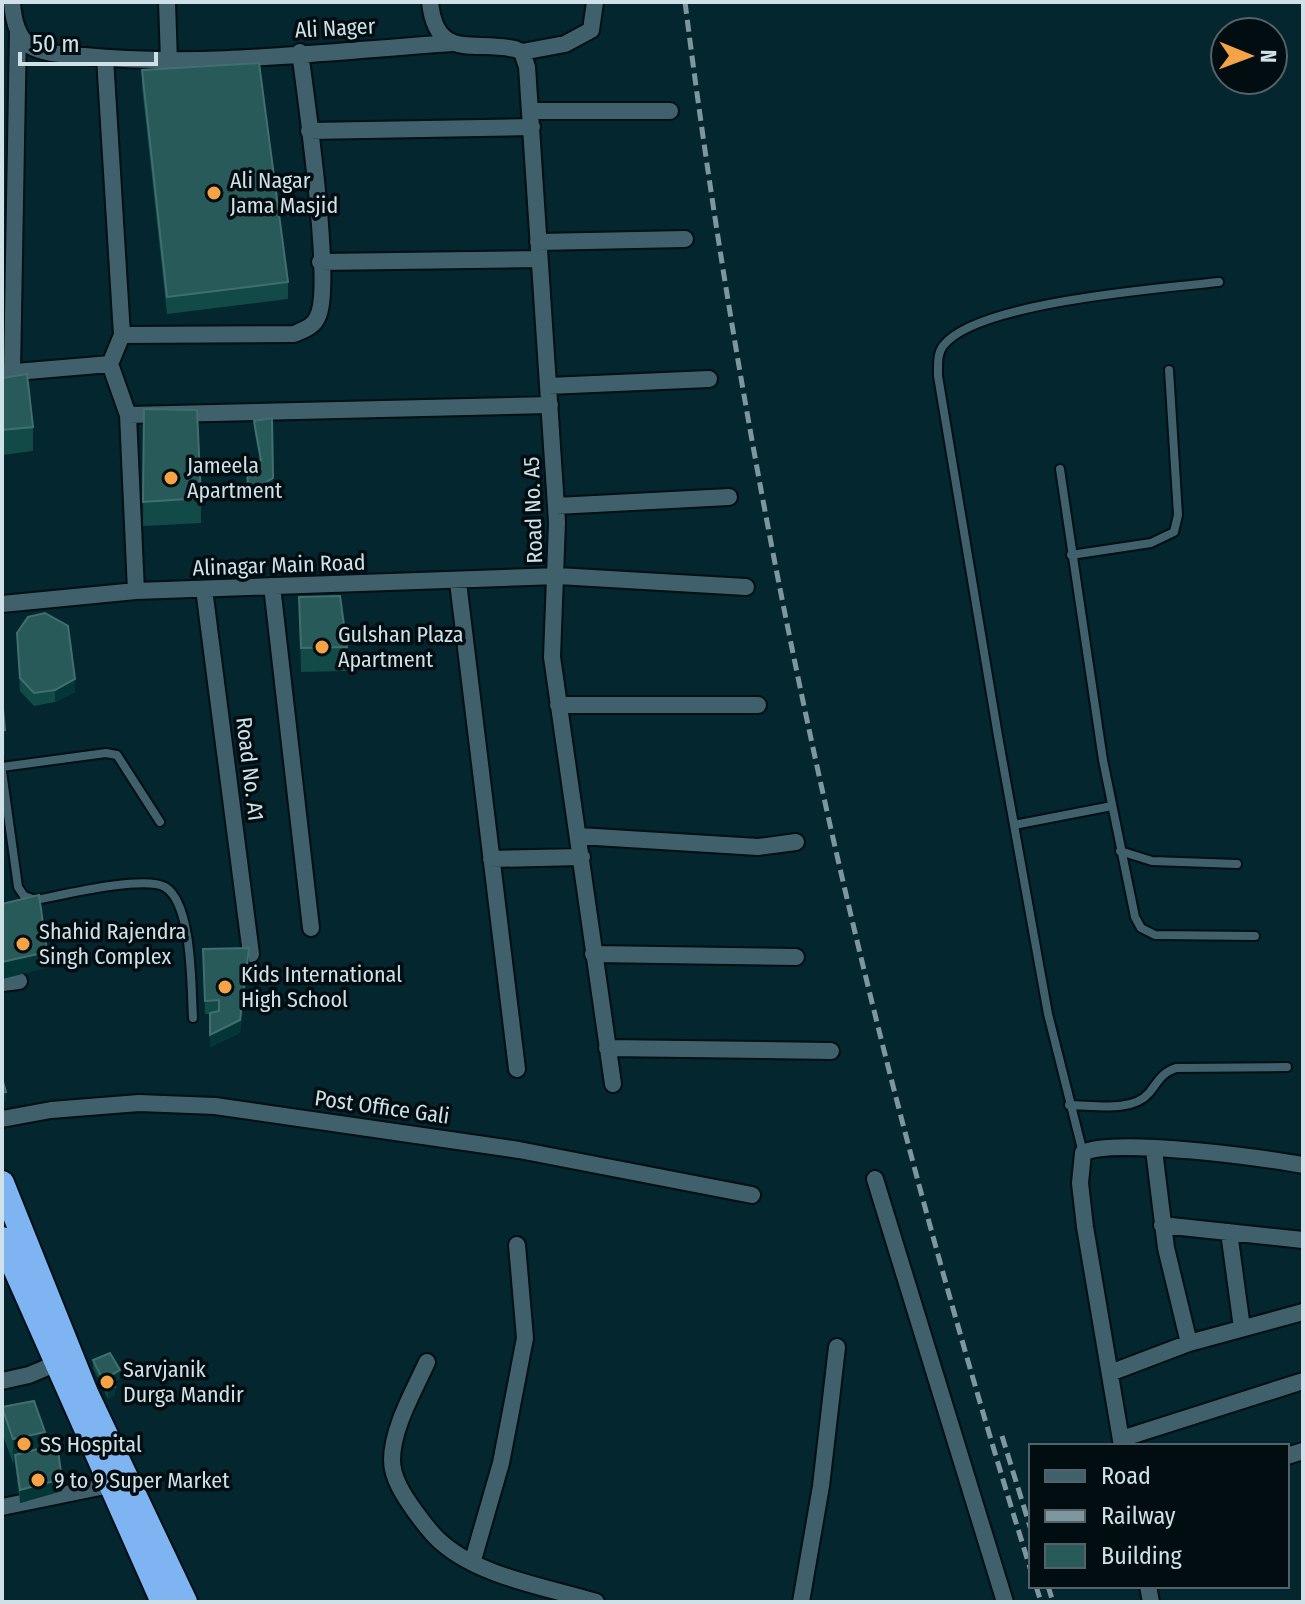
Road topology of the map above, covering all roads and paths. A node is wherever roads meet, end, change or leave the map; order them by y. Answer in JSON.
{"nodes":[{"id":1,"x":12,"y":2,"type":"edge"},
{"id":2,"x":167,"y":2,"type":"edge"},
{"id":3,"x":430,"y":2,"type":"edge"},
{"id":4,"x":595,"y":2,"type":"edge"},
{"id":5,"x":18,"y":30,"type":"junction"},
{"id":6,"x":453,"y":43,"type":"junction"},
{"id":7,"x":300,"y":52,"type":"junction"},
{"id":8,"x":522,"y":52,"type":"junction"},
{"id":9,"x":105,"y":58,"type":"junction"},
{"id":10,"x":169,"y":61,"type":"junction"},
{"id":11,"x":670,"y":111,"type":"dead end"},
{"id":12,"x":531,"y":119,"type":"junction"},
{"id":13,"x":309,"y":131,"type":"junction"},
{"id":14,"x":685,"y":239,"type":"dead end"},
{"id":15,"x":538,"y":242,"type":"junction"},
{"id":16,"x":539,"y":259,"type":"junction"},
{"id":17,"x":320,"y":262,"type":"junction"},
{"id":18,"x":1219,"y":282,"type":"dead end"},
{"id":19,"x":122,"y":335,"type":"junction"},
{"id":20,"x":110,"y":364,"type":"junction"},
{"id":21,"x":1169,"y":370,"type":"dead end"},
{"id":22,"x":7,"y":373,"type":"edge"},
{"id":23,"x":709,"y":379,"type":"dead end"},
{"id":24,"x":548,"y":386,"type":"junction"},
{"id":25,"x":550,"y":405,"type":"junction"},
{"id":26,"x":128,"y":415,"type":"junction"},
{"id":27,"x":1060,"y":469,"type":"dead end"},
{"id":28,"x":729,"y":497,"type":"dead end"},
{"id":29,"x":556,"y":506,"type":"junction"},
{"id":30,"x":1071,"y":555,"type":"junction"},
{"id":31,"x":558,"y":576,"type":"junction"},
{"id":32,"x":458,"y":582,"type":"junction"},
{"id":33,"x":272,"y":586,"type":"junction"},
{"id":34,"x":746,"y":587,"type":"dead end"},
{"id":35,"x":204,"y":589,"type":"junction"},
{"id":36,"x":136,"y":591,"type":"junction"},
{"id":37,"x":2,"y":604,"type":"edge"},
{"id":38,"x":558,"y":705,"type":"junction"},
{"id":39,"x":758,"y":705,"type":"dead end"},
{"id":40,"x":2,"y":769,"type":"edge"},
{"id":41,"x":1112,"y":806,"type":"junction"},
{"id":42,"x":160,"y":822,"type":"dead end"},
{"id":43,"x":1014,"y":825,"type":"junction"},
{"id":44,"x":579,"y":836,"type":"junction"},
{"id":45,"x":796,"y":842,"type":"dead end"},
{"id":46,"x":1120,"y":851,"type":"junction"},
{"id":47,"x":582,"y":857,"type":"junction"},
{"id":48,"x":491,"y":859,"type":"junction"},
{"id":49,"x":1237,"y":864,"type":"dead end"},
{"id":50,"x":311,"y":928,"type":"dead end"},
{"id":51,"x":1255,"y":936,"type":"dead end"},
{"id":52,"x":251,"y":954,"type":"edge"},
{"id":53,"x":593,"y":954,"type":"junction"},
{"id":54,"x":796,"y":957,"type":"dead end"},
{"id":55,"x":193,"y":1018,"type":"dead end"},
{"id":56,"x":607,"y":1048,"type":"junction"},
{"id":57,"x":831,"y":1051,"type":"dead end"},
{"id":58,"x":1287,"y":1067,"type":"dead end"},
{"id":59,"x":517,"y":1069,"type":"dead end"},
{"id":60,"x":613,"y":1084,"type":"dead end"},
{"id":61,"x":1069,"y":1105,"type":"junction"},
{"id":62,"x":2,"y":1119,"type":"edge"},
{"id":63,"x":1154,"y":1150,"type":"junction"},
{"id":64,"x":1083,"y":1153,"type":"junction"},
{"id":65,"x":1303,"y":1165,"type":"edge"},
{"id":66,"x":875,"y":1179,"type":"dead end"},
{"id":67,"x":2,"y":1183,"type":"edge"},
{"id":68,"x":752,"y":1195,"type":"dead end"},
{"id":69,"x":1162,"y":1225,"type":"junction"},
{"id":70,"x":1229,"y":1232,"type":"junction"},
{"id":71,"x":1303,"y":1240,"type":"edge"},
{"id":72,"x":3,"y":1242,"type":"edge"},
{"id":73,"x":517,"y":1245,"type":"dead end"},
{"id":74,"x":1303,"y":1312,"type":"edge"},
{"id":75,"x":1242,"y":1328,"type":"junction"},
{"id":76,"x":1189,"y":1343,"type":"junction"},
{"id":77,"x":837,"y":1347,"type":"dead end"},
{"id":78,"x":427,"y":1362,"type":"dead end"},
{"id":79,"x":55,"y":1364,"type":"junction"},
{"id":80,"x":1110,"y":1373,"type":"junction"},
{"id":81,"x":2,"y":1381,"type":"edge"},
{"id":82,"x":1303,"y":1381,"type":"edge"},
{"id":83,"x":1122,"y":1442,"type":"edge"},
{"id":84,"x":110,"y":1485,"type":"junction"},
{"id":85,"x":2,"y":1507,"type":"edge"},
{"id":86,"x":473,"y":1560,"type":"junction"},
{"id":87,"x":163,"y":1602,"type":"edge"},
{"id":88,"x":185,"y":1602,"type":"edge"},
{"id":89,"x":596,"y":1602,"type":"edge"},
{"id":90,"x":801,"y":1602,"type":"edge"},
{"id":91,"x":1005,"y":1602,"type":"edge"}],
"edges":[{"from":1,"to":5,"type":"street"},
{"from":2,"to":10,"type":"street"},
{"from":3,"to":6,"type":"street"},
{"from":4,"to":8,"type":"street"},
{"from":5,"to":9,"type":"street","name":"Ali Nager"},
{"from":5,"to":22,"type":"street"},
{"from":6,"to":7,"type":"street","name":"Ali Nager"},
{"from":6,"to":8,"type":"street"},
{"from":7,"to":10,"type":"street","name":"Ali Nager"},
{"from":7,"to":13,"type":"street"},
{"from":8,"to":12,"type":"street","name":"Road No. A5"},
{"from":9,"to":10,"type":"street","name":"Ali Nager"},
{"from":9,"to":19,"type":"street"},
{"from":11,"to":12,"type":"street"},
{"from":12,"to":13,"type":"street"},
{"from":12,"to":15,"type":"street","name":"Road No. A5"},
{"from":13,"to":17,"type":"street"},
{"from":14,"to":15,"type":"street"},
{"from":15,"to":16,"type":"street","name":"Road No. A5"},
{"from":16,"to":17,"type":"street"},
{"from":16,"to":24,"type":"street","name":"Road No. A5"},
{"from":17,"to":19,"type":"street"},
{"from":18,"to":43,"type":"lane"},
{"from":19,"to":20,"type":"street"},
{"from":20,"to":22,"type":"street"},
{"from":20,"to":26,"type":"street"},
{"from":21,"to":30,"type":"lane"},
{"from":23,"to":24,"type":"street"},
{"from":24,"to":25,"type":"street","name":"Road No. A5"},
{"from":25,"to":26,"type":"street"},
{"from":25,"to":29,"type":"street","name":"Road No. A5"},
{"from":26,"to":36,"type":"street"},
{"from":27,"to":30,"type":"lane"},
{"from":28,"to":29,"type":"street"},
{"from":29,"to":31,"type":"street","name":"Road No. A5"},
{"from":30,"to":41,"type":"lane"},
{"from":31,"to":32,"type":"street","name":"Alinagar Main Road"},
{"from":31,"to":34,"type":"street","name":"Alinagar Main Road"},
{"from":31,"to":38,"type":"street","name":"Road No. A5"},
{"from":32,"to":33,"type":"street","name":"Alinagar Main Road"},
{"from":32,"to":48,"type":"street"},
{"from":33,"to":35,"type":"street","name":"Alinagar Main Road"},
{"from":33,"to":50,"type":"street"},
{"from":35,"to":36,"type":"street","name":"Alinagar Main Road"},
{"from":35,"to":52,"type":"street","name":"Road No. A1"},
{"from":36,"to":37,"type":"street","name":"Alinagar Main Road"},
{"from":38,"to":39,"type":"street"},
{"from":38,"to":44,"type":"street","name":"Road No. A5"},
{"from":40,"to":42,"type":"lane"},
{"from":40,"to":55,"type":"lane"},
{"from":41,"to":43,"type":"lane"},
{"from":41,"to":46,"type":"lane"},
{"from":43,"to":61,"type":"lane"},
{"from":44,"to":45,"type":"street"},
{"from":44,"to":47,"type":"street","name":"Road No. A5"},
{"from":46,"to":49,"type":"lane"},
{"from":46,"to":51,"type":"lane"},
{"from":47,"to":48,"type":"street"},
{"from":47,"to":53,"type":"street","name":"Road No. A5"},
{"from":48,"to":59,"type":"street"},
{"from":53,"to":54,"type":"street"},
{"from":53,"to":56,"type":"street","name":"Road No. A5"},
{"from":56,"to":57,"type":"street"},
{"from":56,"to":60,"type":"street","name":"Road No. A5"},
{"from":58,"to":61,"type":"lane"},
{"from":61,"to":64,"type":"lane"},
{"from":62,"to":68,"type":"street","name":"Post Office Gali"},
{"from":63,"to":64,"type":"street"},
{"from":63,"to":65,"type":"street"},
{"from":63,"to":69,"type":"street"},
{"from":64,"to":80,"type":"street"},
{"from":66,"to":91,"type":"street"},
{"from":67,"to":88,"type":"highway"},
{"from":69,"to":70,"type":"street"},
{"from":69,"to":76,"type":"street"},
{"from":70,"to":71,"type":"street"},
{"from":70,"to":75,"type":"street"},
{"from":72,"to":79,"type":"highway"},
{"from":73,"to":86,"type":"street"},
{"from":74,"to":75,"type":"street"},
{"from":75,"to":76,"type":"street"},
{"from":76,"to":80,"type":"street"},
{"from":77,"to":90,"type":"street"},
{"from":78,"to":86,"type":"street"},
{"from":79,"to":81,"type":"street"},
{"from":79,"to":84,"type":"highway"},
{"from":80,"to":83,"type":"street"},
{"from":82,"to":83,"type":"street"},
{"from":84,"to":85,"type":"street"},
{"from":84,"to":87,"type":"highway"},
{"from":86,"to":89,"type":"street"}]}
